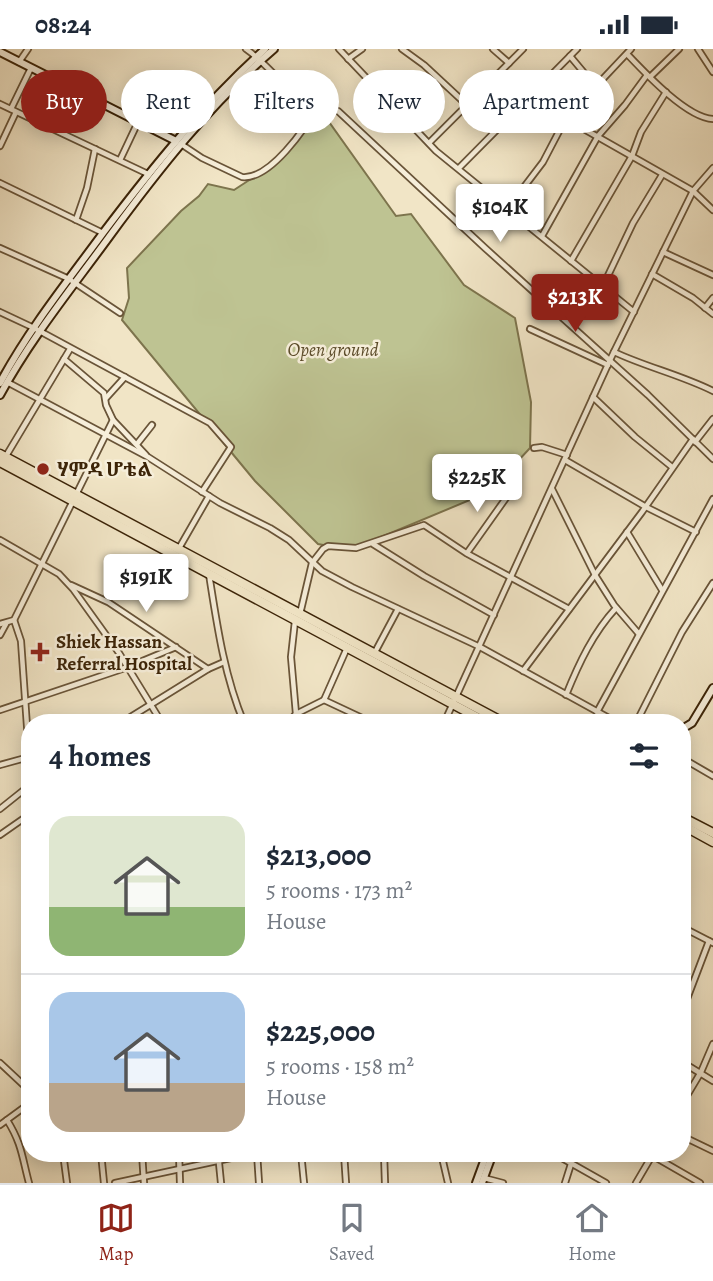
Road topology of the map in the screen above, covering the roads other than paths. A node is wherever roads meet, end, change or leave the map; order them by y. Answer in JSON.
{"nodes":[{"id":1,"x":28,"y":49,"type":"edge"},
{"id":2,"x":246,"y":49,"type":"edge"},
{"id":3,"x":265,"y":49,"type":"edge"},
{"id":4,"x":274,"y":49,"type":"edge"},
{"id":5,"x":339,"y":49,"type":"edge"},
{"id":6,"x":362,"y":49,"type":"edge"},
{"id":7,"x":402,"y":49,"type":"edge"},
{"id":8,"x":493,"y":49,"type":"edge"},
{"id":9,"x":523,"y":49,"type":"edge"},
{"id":10,"x":577,"y":49,"type":"edge"},
{"id":11,"x":631,"y":49,"type":"edge"},
{"id":12,"x":679,"y":49,"type":"edge"},
{"id":13,"x":698,"y":49,"type":"edge"},
{"id":14,"x":0,"y":52,"type":"edge"},
{"id":15,"x":626,"y":54,"type":"junction"},
{"id":16,"x":570,"y":56,"type":"junction"},
{"id":17,"x":259,"y":58,"type":"junction"},
{"id":18,"x":348,"y":59,"type":"junction"},
{"id":19,"x":19,"y":62,"type":"junction"},
{"id":20,"x":509,"y":63,"type":"junction"},
{"id":21,"x":31,"y":68,"type":"junction"},
{"id":22,"x":712,"y":68,"type":"edge"},
{"id":23,"x":272,"y":70,"type":"edge"},
{"id":24,"x":502,"y":70,"type":"edge"},
{"id":25,"x":556,"y":70,"type":"edge"},
{"id":26,"x":582,"y":70,"type":"edge"},
{"id":27,"x":611,"y":70,"type":"edge"},
{"id":28,"x":648,"y":76,"type":"junction"},
{"id":29,"x":666,"y":92,"type":"junction"},
{"id":30,"x":459,"y":98,"type":"edge"},
{"id":31,"x":0,"y":104,"type":"edge"},
{"id":32,"x":14,"y":111,"type":"junction"},
{"id":33,"x":339,"y":112,"type":"edge"},
{"id":34,"x":121,"y":113,"type":"edge"},
{"id":35,"x":459,"y":113,"type":"edge"},
{"id":36,"x":713,"y":119,"type":"edge"},
{"id":37,"x":132,"y":133,"type":"edge"},
{"id":38,"x":161,"y":133,"type":"edge"},
{"id":39,"x":299,"y":133,"type":"edge"},
{"id":40,"x":493,"y":133,"type":"edge"},
{"id":41,"x":558,"y":133,"type":"edge"},
{"id":42,"x":592,"y":133,"type":"edge"},
{"id":43,"x":597,"y":136,"type":"junction"},
{"id":44,"x":178,"y":142,"type":"junction"},
{"id":45,"x":429,"y":143,"type":"junction"},
{"id":46,"x":0,"y":146,"type":"edge"},
{"id":47,"x":95,"y":149,"type":"junction"},
{"id":48,"x":632,"y":156,"type":"junction"},
{"id":49,"x":120,"y":160,"type":"junction"},
{"id":50,"x":713,"y":168,"type":"edge"},
{"id":51,"x":458,"y":169,"type":"junction"},
{"id":52,"x":148,"y":174,"type":"junction"},
{"id":53,"x":663,"y":175,"type":"junction"},
{"id":54,"x":0,"y":183,"type":"edge"},
{"id":55,"x":693,"y":191,"type":"junction"},
{"id":56,"x":508,"y":208,"type":"junction"},
{"id":57,"x":713,"y":210,"type":"edge"},
{"id":58,"x":76,"y":220,"type":"junction"},
{"id":59,"x":103,"y":233,"type":"junction"},
{"id":60,"x":542,"y":236,"type":"junction"},
{"id":61,"x":0,"y":247,"type":"edge"},
{"id":62,"x":663,"y":252,"type":"junction"},
{"id":63,"x":571,"y":261,"type":"junction"},
{"id":64,"x":652,"y":274,"type":"junction"},
{"id":65,"x":713,"y":275,"type":"edge"},
{"id":66,"x":71,"y":281,"type":"junction"},
{"id":67,"x":603,"y":286,"type":"junction"},
{"id":68,"x":713,"y":298,"type":"edge"},
{"id":69,"x":705,"y":308,"type":"junction"},
{"id":70,"x":0,"y":311,"type":"edge"},
{"id":71,"x":634,"y":312,"type":"junction"},
{"id":72,"x":120,"y":313,"type":"dead end"},
{"id":73,"x":713,"y":314,"type":"edge"},
{"id":74,"x":37,"y":329,"type":"junction"},
{"id":75,"x":530,"y":329,"type":"dead end"},
{"id":76,"x":70,"y":348,"type":"junction"},
{"id":77,"x":614,"y":352,"type":"junction"},
{"id":78,"x":64,"y":359,"type":"junction"},
{"id":79,"x":609,"y":363,"type":"junction"},
{"id":80,"x":125,"y":377,"type":"junction"},
{"id":81,"x":4,"y":382,"type":"edge"},
{"id":82,"x":713,"y":391,"type":"edge"},
{"id":83,"x":0,"y":395,"type":"edge"},
{"id":84,"x":593,"y":397,"type":"junction"},
{"id":85,"x":106,"y":398,"type":"junction"},
{"id":86,"x":41,"y":400,"type":"junction"},
{"id":87,"x":713,"y":419,"type":"edge"},
{"id":88,"x":113,"y":420,"type":"junction"},
{"id":89,"x":152,"y":425,"type":"dead end"},
{"id":90,"x":105,"y":434,"type":"junction"},
{"id":91,"x":694,"y":440,"type":"junction"},
{"id":92,"x":137,"y":445,"type":"junction"},
{"id":93,"x":534,"y":448,"type":"dead end"},
{"id":94,"x":148,"y":457,"type":"junction"},
{"id":95,"x":566,"y":457,"type":"junction"},
{"id":96,"x":2,"y":458,"type":"edge"},
{"id":97,"x":713,"y":459,"type":"edge"},
{"id":98,"x":672,"y":467,"type":"junction"},
{"id":99,"x":552,"y":489,"type":"junction"},
{"id":100,"x":510,"y":491,"type":"dead end"},
{"id":101,"x":202,"y":492,"type":"junction"},
{"id":102,"x":209,"y":496,"type":"junction"},
{"id":103,"x":74,"y":498,"type":"junction"},
{"id":104,"x":713,"y":499,"type":"edge"},
{"id":105,"x":646,"y":507,"type":"junction"},
{"id":106,"x":627,"y":532,"type":"junction"},
{"id":107,"x":696,"y":532,"type":"junction"},
{"id":108,"x":0,"y":541,"type":"edge"},
{"id":109,"x":373,"y":544,"type":"junction"},
{"id":110,"x":178,"y":550,"type":"junction"},
{"id":111,"x":466,"y":553,"type":"junction"},
{"id":112,"x":312,"y":563,"type":"junction"},
{"id":113,"x":42,"y":564,"type":"junction"},
{"id":114,"x":208,"y":570,"type":"junction"},
{"id":115,"x":594,"y":575,"type":"junction"},
{"id":116,"x":510,"y":579,"type":"junction"},
{"id":117,"x":713,"y":583,"type":"edge"},
{"id":118,"x":68,"y":584,"type":"junction"},
{"id":119,"x":662,"y":590,"type":"junction"},
{"id":120,"x":616,"y":608,"type":"junction"},
{"id":121,"x":398,"y":609,"type":"junction"},
{"id":122,"x":569,"y":610,"type":"junction"},
{"id":123,"x":494,"y":615,"type":"junction"},
{"id":124,"x":298,"y":618,"type":"junction"},
{"id":125,"x":14,"y":619,"type":"junction"},
{"id":126,"x":3,"y":624,"type":"edge"},
{"id":127,"x":639,"y":634,"type":"junction"},
{"id":128,"x":0,"y":635,"type":"edge"},
{"id":129,"x":176,"y":646,"type":"junction"},
{"id":130,"x":480,"y":647,"type":"junction"},
{"id":131,"x":347,"y":648,"type":"junction"},
{"id":132,"x":374,"y":655,"type":"junction"},
{"id":133,"x":224,"y":662,"type":"junction"},
{"id":134,"x":128,"y":667,"type":"junction"},
{"id":135,"x":208,"y":669,"type":"junction"},
{"id":136,"x":523,"y":671,"type":"junction"},
{"id":137,"x":713,"y":688,"type":"edge"},
{"id":138,"x":566,"y":695,"type":"junction"},
{"id":139,"x":324,"y":700,"type":"junction"},
{"id":140,"x":454,"y":700,"type":"junction"},
{"id":141,"x":24,"y":703,"type":"junction"},
{"id":142,"x":151,"y":703,"type":"junction"},
{"id":143,"x":0,"y":710,"type":"edge"},
{"id":144,"x":597,"y":712,"type":"junction"},
{"id":145,"x":25,"y":714,"type":"edge"},
{"id":146,"x":134,"y":714,"type":"edge"},
{"id":147,"x":157,"y":714,"type":"edge"},
{"id":148,"x":240,"y":714,"type":"edge"},
{"id":149,"x":294,"y":714,"type":"edge"},
{"id":150,"x":298,"y":714,"type":"edge"},
{"id":151,"x":354,"y":714,"type":"edge"},
{"id":152,"x":448,"y":714,"type":"edge"},
{"id":153,"x":475,"y":714,"type":"edge"},
{"id":154,"x":485,"y":714,"type":"edge"},
{"id":155,"x":601,"y":714,"type":"edge"},
{"id":156,"x":641,"y":714,"type":"edge"},
{"id":157,"x":691,"y":724,"type":"edge"},
{"id":158,"x":21,"y":759,"type":"edge"},
{"id":159,"x":691,"y":763,"type":"edge"},
{"id":160,"x":0,"y":765,"type":"edge"},
{"id":161,"x":713,"y":776,"type":"edge"},
{"id":162,"x":21,"y":792,"type":"edge"},
{"id":163,"x":0,"y":809,"type":"edge"},
{"id":164,"x":21,"y":820,"type":"edge"},
{"id":165,"x":691,"y":822,"type":"edge"},
{"id":166,"x":691,"y":830,"type":"edge"},
{"id":167,"x":713,"y":833,"type":"edge"},
{"id":168,"x":0,"y":835,"type":"edge"},
{"id":169,"x":713,"y":842,"type":"edge"},
{"id":170,"x":691,"y":932,"type":"edge"},
{"id":171,"x":711,"y":942,"type":"edge"},
{"id":172,"x":691,"y":990,"type":"edge"},
{"id":173,"x":713,"y":1045,"type":"edge"},
{"id":174,"x":0,"y":1063,"type":"edge"},
{"id":175,"x":691,"y":1067,"type":"edge"},
{"id":176,"x":701,"y":1072,"type":"junction"},
{"id":177,"x":713,"y":1080,"type":"edge"},
{"id":178,"x":21,"y":1083,"type":"edge"},
{"id":179,"x":691,"y":1089,"type":"edge"},
{"id":180,"x":21,"y":1110,"type":"edge"},
{"id":181,"x":7,"y":1120,"type":"junction"},
{"id":182,"x":0,"y":1125,"type":"edge"},
{"id":183,"x":691,"y":1140,"type":"edge"},
{"id":184,"x":21,"y":1147,"type":"edge"},
{"id":185,"x":713,"y":1151,"type":"edge"},
{"id":186,"x":25,"y":1162,"type":"edge"},
{"id":187,"x":64,"y":1162,"type":"edge"},
{"id":188,"x":102,"y":1162,"type":"edge"},
{"id":189,"x":143,"y":1162,"type":"edge"},
{"id":190,"x":180,"y":1162,"type":"edge"},
{"id":191,"x":214,"y":1162,"type":"edge"},
{"id":192,"x":219,"y":1162,"type":"edge"},
{"id":193,"x":257,"y":1162,"type":"edge"},
{"id":194,"x":302,"y":1162,"type":"edge"},
{"id":195,"x":345,"y":1162,"type":"edge"},
{"id":196,"x":385,"y":1162,"type":"edge"},
{"id":197,"x":443,"y":1162,"type":"edge"},
{"id":198,"x":484,"y":1162,"type":"edge"},
{"id":199,"x":489,"y":1162,"type":"edge"},
{"id":200,"x":568,"y":1162,"type":"edge"},
{"id":201,"x":647,"y":1162,"type":"edge"},
{"id":202,"x":665,"y":1162,"type":"edge"},
{"id":203,"x":571,"y":1164,"type":"junction"},
{"id":204,"x":180,"y":1169,"type":"junction"},
{"id":205,"x":144,"y":1180,"type":"edge"},
{"id":206,"x":482,"y":1181,"type":"edge"},
{"id":207,"x":29,"y":1183,"type":"edge"},
{"id":208,"x":67,"y":1183,"type":"edge"},
{"id":209,"x":104,"y":1183,"type":"edge"},
{"id":210,"x":114,"y":1183,"type":"edge"},
{"id":211,"x":180,"y":1183,"type":"edge"},
{"id":212,"x":221,"y":1183,"type":"edge"},
{"id":213,"x":259,"y":1183,"type":"edge"},
{"id":214,"x":303,"y":1183,"type":"edge"},
{"id":215,"x":346,"y":1183,"type":"edge"},
{"id":216,"x":386,"y":1183,"type":"edge"},
{"id":217,"x":447,"y":1183,"type":"edge"},
{"id":218,"x":476,"y":1183,"type":"edge"},
{"id":219,"x":501,"y":1183,"type":"edge"},
{"id":220,"x":565,"y":1183,"type":"edge"},
{"id":221,"x":606,"y":1183,"type":"edge"},
{"id":222,"x":636,"y":1183,"type":"edge"},
{"id":223,"x":700,"y":1183,"type":"edge"}],
"edges":[{"from":1,"to":19,"type":"street"},
{"from":2,"to":17,"type":"street"},
{"from":3,"to":17,"type":"main road"},
{"from":4,"to":17,"type":"main road"},
{"from":5,"to":18,"type":"street"},
{"from":6,"to":18,"type":"street"},
{"from":7,"to":30,"type":"street"},
{"from":8,"to":20,"type":"street"},
{"from":9,"to":20,"type":"street"},
{"from":10,"to":16,"type":"street"},
{"from":11,"to":15,"type":"street"},
{"from":12,"to":28,"type":"street"},
{"from":13,"to":22,"type":"street"},
{"from":14,"to":19,"type":"main road"},
{"from":15,"to":27,"type":"street"},
{"from":15,"to":28,"type":"street"},
{"from":16,"to":25,"type":"street"},
{"from":16,"to":26,"type":"street"},
{"from":17,"to":23,"type":"street"},
{"from":17,"to":44,"type":"main road"},
{"from":18,"to":45,"type":"street"},
{"from":19,"to":21,"type":"main road"},
{"from":20,"to":24,"type":"street"},
{"from":21,"to":32,"type":"street"},
{"from":21,"to":34,"type":"main road"},
{"from":28,"to":29,"type":"street"},
{"from":28,"to":43,"type":"street"},
{"from":29,"to":36,"type":"street"},
{"from":29,"to":48,"type":"street"},
{"from":31,"to":32,"type":"street"},
{"from":32,"to":46,"type":"street"},
{"from":32,"to":47,"type":"street"},
{"from":33,"to":79,"type":"street"},
{"from":35,"to":45,"type":"street"},
{"from":37,"to":49,"type":"street"},
{"from":38,"to":44,"type":"main road"},
{"from":39,"to":44,"type":"street"},
{"from":40,"to":51,"type":"street"},
{"from":41,"to":56,"type":"street"},
{"from":42,"to":43,"type":"street"},
{"from":43,"to":48,"type":"street"},
{"from":43,"to":60,"type":"street"},
{"from":44,"to":52,"type":"main road"},
{"from":44,"to":66,"type":"main road"},
{"from":45,"to":51,"type":"street"},
{"from":47,"to":49,"type":"street"},
{"from":47,"to":58,"type":"street"},
{"from":48,"to":53,"type":"street"},
{"from":48,"to":63,"type":"street"},
{"from":49,"to":52,"type":"street"},
{"from":50,"to":55,"type":"street"},
{"from":51,"to":56,"type":"street"},
{"from":52,"to":59,"type":"main road"},
{"from":53,"to":55,"type":"street"},
{"from":53,"to":67,"type":"street"},
{"from":54,"to":58,"type":"street"},
{"from":55,"to":57,"type":"street"},
{"from":55,"to":62,"type":"street"},
{"from":56,"to":60,"type":"street"},
{"from":58,"to":59,"type":"street"},
{"from":59,"to":66,"type":"main road"},
{"from":60,"to":63,"type":"street"},
{"from":61,"to":66,"type":"street"},
{"from":62,"to":64,"type":"street"},
{"from":62,"to":65,"type":"street"},
{"from":63,"to":67,"type":"street"},
{"from":64,"to":69,"type":"street"},
{"from":64,"to":71,"type":"street"},
{"from":66,"to":72,"type":"street"},
{"from":66,"to":74,"type":"main road"},
{"from":67,"to":71,"type":"street"},
{"from":68,"to":69,"type":"street"},
{"from":69,"to":73,"type":"street"},
{"from":70,"to":74,"type":"street"},
{"from":71,"to":77,"type":"street"},
{"from":74,"to":76,"type":"street"},
{"from":74,"to":81,"type":"main road"},
{"from":75,"to":79,"type":"street"},
{"from":76,"to":78,"type":"street"},
{"from":76,"to":80,"type":"street"},
{"from":77,"to":79,"type":"street"},
{"from":77,"to":82,"type":"street"},
{"from":78,"to":85,"type":"street"},
{"from":78,"to":86,"type":"street"},
{"from":79,"to":84,"type":"street"},
{"from":79,"to":91,"type":"street"},
{"from":80,"to":85,"type":"street"},
{"from":80,"to":101,"type":"street"},
{"from":81,"to":83,"type":"main road"},
{"from":81,"to":86,"type":"street"},
{"from":84,"to":95,"type":"street"},
{"from":84,"to":98,"type":"street"},
{"from":85,"to":88,"type":"street"},
{"from":86,"to":90,"type":"street"},
{"from":86,"to":96,"type":"street"},
{"from":87,"to":91,"type":"street"},
{"from":88,"to":90,"type":"street"},
{"from":88,"to":92,"type":"street"},
{"from":89,"to":92,"type":"street"},
{"from":90,"to":94,"type":"street"},
{"from":90,"to":103,"type":"street"},
{"from":91,"to":97,"type":"street"},
{"from":91,"to":98,"type":"street"},
{"from":92,"to":94,"type":"street"},
{"from":93,"to":95,"type":"street"},
{"from":94,"to":101,"type":"street"},
{"from":95,"to":99,"type":"street"},
{"from":95,"to":105,"type":"street"},
{"from":96,"to":103,"type":"highway"},
{"from":98,"to":105,"type":"street"},
{"from":99,"to":115,"type":"street"},
{"from":99,"to":116,"type":"street"},
{"from":100,"to":111,"type":"street"},
{"from":101,"to":102,"type":"street"},
{"from":102,"to":110,"type":"street"},
{"from":102,"to":112,"type":"street"},
{"from":103,"to":110,"type":"highway"},
{"from":103,"to":113,"type":"street"},
{"from":103,"to":114,"type":"highway"},
{"from":104,"to":107,"type":"street"},
{"from":105,"to":106,"type":"street"},
{"from":105,"to":107,"type":"street"},
{"from":106,"to":115,"type":"street"},
{"from":106,"to":119,"type":"street"},
{"from":107,"to":119,"type":"street"},
{"from":108,"to":113,"type":"street"},
{"from":109,"to":111,"type":"street"},
{"from":109,"to":112,"type":"street"},
{"from":109,"to":123,"type":"street"},
{"from":110,"to":114,"type":"highway"},
{"from":111,"to":116,"type":"street"},
{"from":112,"to":121,"type":"street"},
{"from":112,"to":124,"type":"street"},
{"from":113,"to":118,"type":"street"},
{"from":113,"to":125,"type":"street"},
{"from":114,"to":124,"type":"highway"},
{"from":114,"to":133,"type":"street"},
{"from":115,"to":120,"type":"street"},
{"from":115,"to":122,"type":"street"},
{"from":116,"to":122,"type":"street"},
{"from":116,"to":123,"type":"street"},
{"from":117,"to":156,"type":"street"},
{"from":118,"to":129,"type":"street"},
{"from":118,"to":134,"type":"street"},
{"from":119,"to":127,"type":"street"},
{"from":120,"to":127,"type":"street"},
{"from":120,"to":138,"type":"street"},
{"from":121,"to":130,"type":"street"},
{"from":121,"to":132,"type":"street"},
{"from":122,"to":136,"type":"street"},
{"from":123,"to":130,"type":"street"},
{"from":124,"to":131,"type":"highway"},
{"from":124,"to":132,"type":"highway"},
{"from":124,"to":149,"type":"street"},
{"from":125,"to":126,"type":"street"},
{"from":125,"to":141,"type":"street"},
{"from":126,"to":128,"type":"street"},
{"from":127,"to":144,"type":"street"},
{"from":129,"to":134,"type":"street"},
{"from":129,"to":135,"type":"street"},
{"from":130,"to":136,"type":"street"},
{"from":130,"to":140,"type":"street"},
{"from":131,"to":139,"type":"street"},
{"from":131,"to":140,"type":"highway"},
{"from":132,"to":140,"type":"highway"},
{"from":133,"to":135,"type":"street"},
{"from":133,"to":148,"type":"street"},
{"from":134,"to":141,"type":"street"},
{"from":134,"to":142,"type":"street"},
{"from":135,"to":142,"type":"street"},
{"from":136,"to":138,"type":"street"},
{"from":137,"to":157,"type":"main road"},
{"from":138,"to":144,"type":"street"},
{"from":139,"to":150,"type":"street"},
{"from":139,"to":151,"type":"street"},
{"from":140,"to":152,"type":"street"},
{"from":140,"to":153,"type":"highway"},
{"from":140,"to":154,"type":"highway"},
{"from":141,"to":143,"type":"street"},
{"from":141,"to":145,"type":"street"},
{"from":142,"to":146,"type":"street"},
{"from":142,"to":147,"type":"street"},
{"from":144,"to":155,"type":"street"},
{"from":158,"to":160,"type":"street"},
{"from":159,"to":161,"type":"street"},
{"from":162,"to":163,"type":"street"},
{"from":164,"to":168,"type":"street"},
{"from":165,"to":167,"type":"highway"},
{"from":166,"to":169,"type":"highway"},
{"from":170,"to":171,"type":"street"},
{"from":171,"to":172,"type":"street"},
{"from":173,"to":176,"type":"street"},
{"from":174,"to":178,"type":"street"},
{"from":175,"to":176,"type":"street"},
{"from":176,"to":177,"type":"street"},
{"from":176,"to":179,"type":"street"},
{"from":180,"to":181,"type":"street"},
{"from":181,"to":182,"type":"street"},
{"from":181,"to":184,"type":"street"},
{"from":183,"to":185,"type":"street"},
{"from":186,"to":207,"type":"street"},
{"from":187,"to":208,"type":"street"},
{"from":188,"to":209,"type":"street"},
{"from":189,"to":205,"type":"street"},
{"from":190,"to":204,"type":"street"},
{"from":191,"to":204,"type":"street"},
{"from":192,"to":212,"type":"street"},
{"from":193,"to":213,"type":"street"},
{"from":194,"to":214,"type":"street"},
{"from":195,"to":215,"type":"street"},
{"from":196,"to":216,"type":"street"},
{"from":197,"to":217,"type":"street"},
{"from":198,"to":218,"type":"main road"},
{"from":199,"to":206,"type":"main road"},
{"from":200,"to":203,"type":"street"},
{"from":201,"to":222,"type":"street"},
{"from":202,"to":223,"type":"street"},
{"from":203,"to":220,"type":"street"},
{"from":203,"to":221,"type":"street"},
{"from":204,"to":205,"type":"street"},
{"from":204,"to":211,"type":"street"},
{"from":205,"to":210,"type":"street"},
{"from":206,"to":219,"type":"street"}]}
